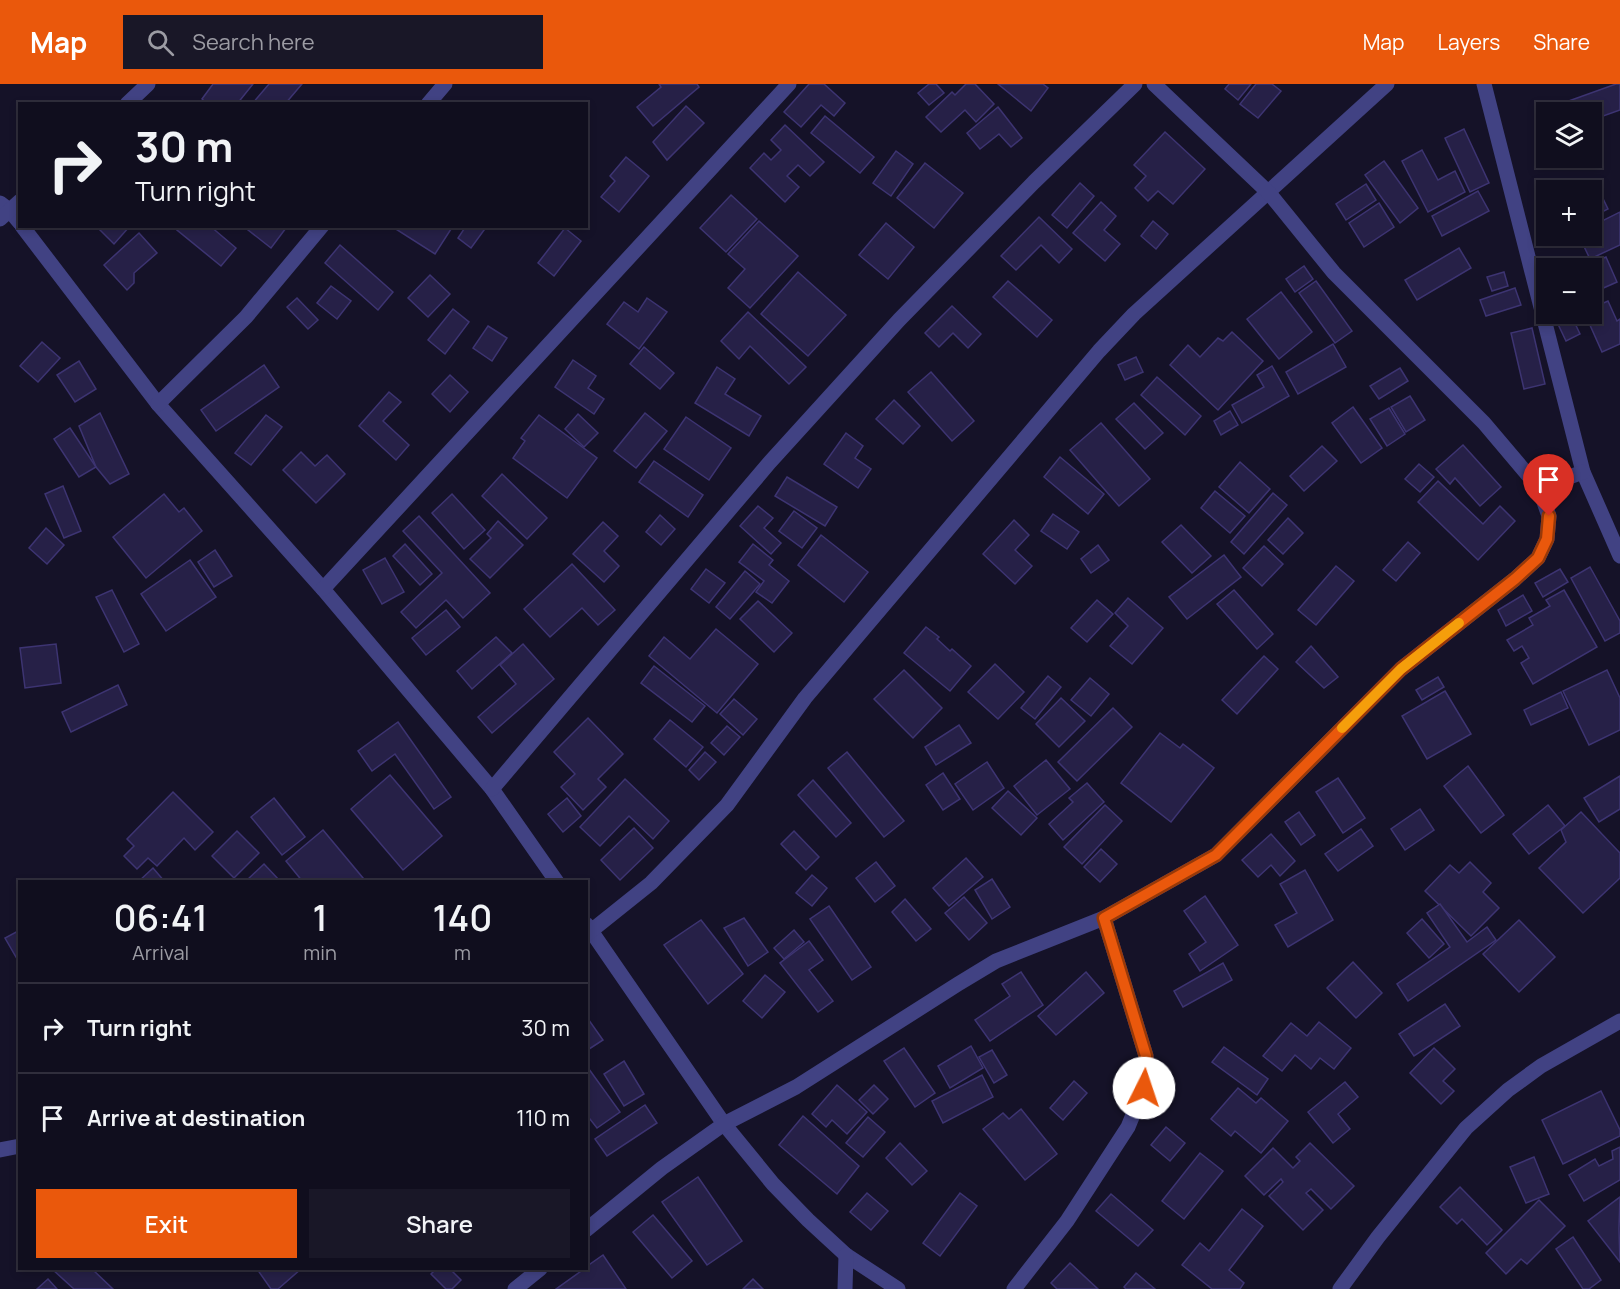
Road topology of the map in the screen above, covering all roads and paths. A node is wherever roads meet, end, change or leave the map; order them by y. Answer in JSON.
{"nodes":[{"id":1,"x":148,"y":84,"type":"edge"},
{"id":2,"x":445,"y":84,"type":"edge"},
{"id":3,"x":789,"y":84,"type":"edge"},
{"id":4,"x":1135,"y":84,"type":"edge"},
{"id":5,"x":1154,"y":84,"type":"edge"},
{"id":6,"x":1388,"y":84,"type":"edge"},
{"id":7,"x":1484,"y":84,"type":"edge"},
{"id":8,"x":129,"y":102,"type":"edge"},
{"id":9,"x":430,"y":102,"type":"edge"},
{"id":10,"x":1269,"y":193,"type":"junction"},
{"id":11,"x":7,"y":208,"type":"edge"},
{"id":12,"x":18,"y":221,"type":"edge"},
{"id":13,"x":24,"y":228,"type":"edge"},
{"id":14,"x":320,"y":228,"type":"edge"},
{"id":15,"x":158,"y":404,"type":"junction"},
{"id":16,"x":1583,"y":472,"type":"junction"},
{"id":17,"x":1539,"y":488,"type":"junction"},
{"id":18,"x":1619,"y":550,"type":"edge"},
{"id":19,"x":322,"y":590,"type":"junction"},
{"id":20,"x":492,"y":789,"type":"junction"},
{"id":21,"x":556,"y":880,"type":"edge"},
{"id":22,"x":1104,"y":918,"type":"junction"},
{"id":23,"x":588,"y":931,"type":"edge"},
{"id":24,"x":1620,"y":1021,"type":"edge"},
{"id":25,"x":724,"y":1124,"type":"junction"},
{"id":26,"x":18,"y":1146,"type":"edge"},
{"id":27,"x":0,"y":1150,"type":"edge"},
{"id":28,"x":588,"y":1228,"type":"edge"},
{"id":29,"x":846,"y":1255,"type":"junction"},
{"id":30,"x":539,"y":1270,"type":"edge"},
{"id":31,"x":516,"y":1289,"type":"edge"},
{"id":32,"x":845,"y":1289,"type":"edge"},
{"id":33,"x":898,"y":1289,"type":"edge"},
{"id":34,"x":1014,"y":1289,"type":"edge"},
{"id":35,"x":1340,"y":1289,"type":"edge"}],
"edges":[{"from":1,"to":8,"type":"street"},
{"from":2,"to":9,"type":"street"},
{"from":3,"to":19,"type":"street"},
{"from":4,"to":20,"type":"street"},
{"from":5,"to":10,"type":"street"},
{"from":6,"to":10,"type":"street"},
{"from":7,"to":16,"type":"street"},
{"from":10,"to":17,"type":"street"},
{"from":10,"to":23,"type":"street"},
{"from":11,"to":12,"type":"street"},
{"from":13,"to":15,"type":"street"},
{"from":14,"to":15,"type":"street"},
{"from":15,"to":19,"type":"street"},
{"from":16,"to":17,"type":"street"},
{"from":16,"to":18,"type":"street"},
{"from":17,"to":22,"type":"street"},
{"from":19,"to":20,"type":"street"},
{"from":20,"to":21,"type":"street"},
{"from":22,"to":25,"type":"street"},
{"from":22,"to":34,"type":"street"},
{"from":23,"to":25,"type":"street"},
{"from":24,"to":35,"type":"street"},
{"from":25,"to":28,"type":"street"},
{"from":25,"to":29,"type":"street"},
{"from":26,"to":27,"type":"street"},
{"from":29,"to":32,"type":"street"},
{"from":29,"to":33,"type":"street"},
{"from":30,"to":31,"type":"street"}]}
